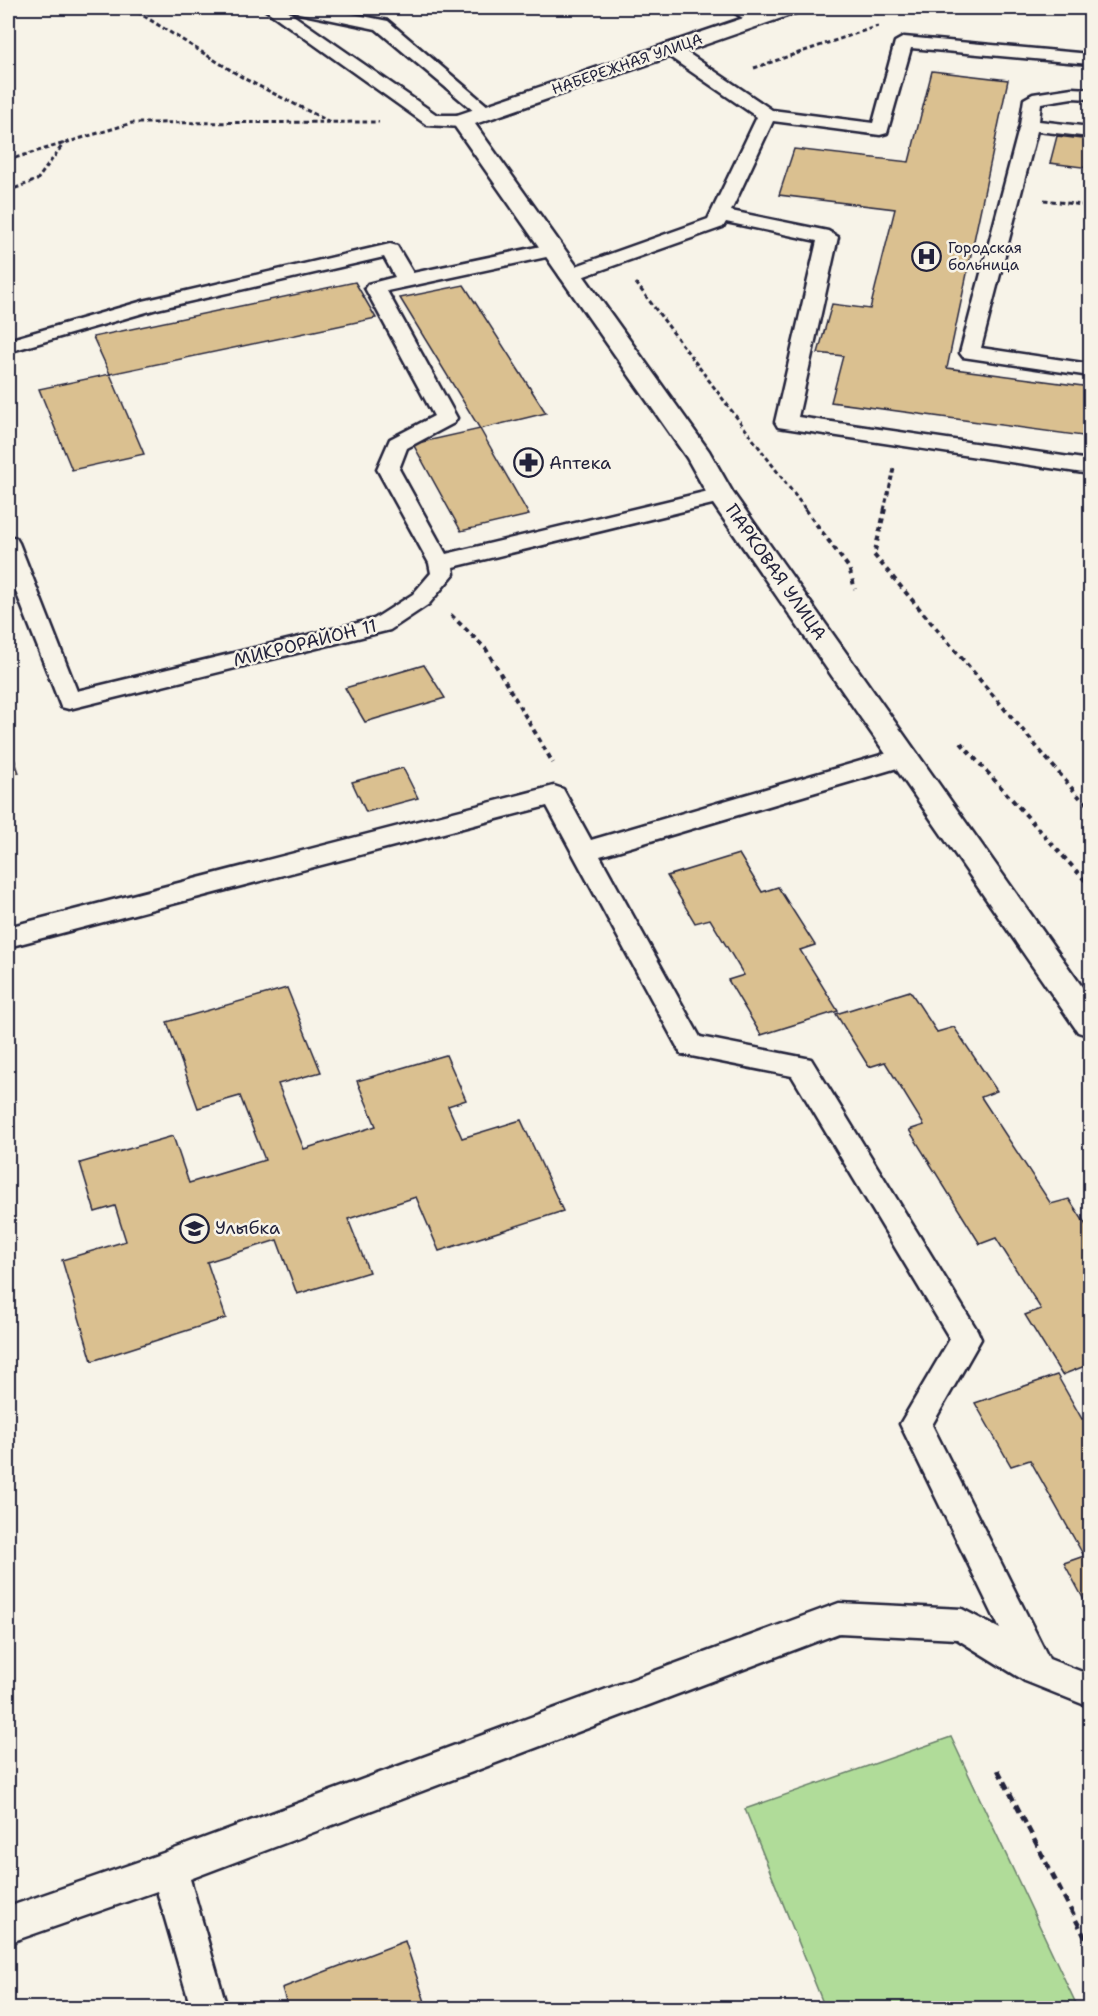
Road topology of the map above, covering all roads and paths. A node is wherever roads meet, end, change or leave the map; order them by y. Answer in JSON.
{"nodes":[{"id":1,"x":131,"y":8,"type":"edge"},
{"id":2,"x":272,"y":8,"type":"edge"},
{"id":3,"x":299,"y":8,"type":"edge"},
{"id":4,"x":736,"y":8,"type":"edge"},
{"id":5,"x":792,"y":8,"type":"edge"},
{"id":6,"x":933,"y":8,"type":"edge"},
{"id":7,"x":910,"y":15,"type":"dead end"},
{"id":8,"x":758,"y":19,"type":"junction"},
{"id":9,"x":887,"y":23,"type":"dead end"},
{"id":10,"x":670,"y":49,"type":"junction"},
{"id":11,"x":1090,"y":59,"type":"edge"},
{"id":12,"x":717,"y":81,"type":"junction"},
{"id":13,"x":1090,"y":94,"type":"edge"},
{"id":14,"x":487,"y":113,"type":"junction"},
{"id":15,"x":767,"y":115,"type":"junction"},
{"id":16,"x":433,"y":121,"type":"junction"},
{"id":17,"x":462,"y":121,"type":"junction"},
{"id":18,"x":330,"y":122,"type":"junction"},
{"id":19,"x":1029,"y":125,"type":"junction"},
{"id":20,"x":1090,"y":132,"type":"edge"},
{"id":21,"x":64,"y":143,"type":"junction"},
{"id":22,"x":8,"y":160,"type":"edge"},
{"id":23,"x":8,"y":191,"type":"edge"},
{"id":24,"x":1011,"y":196,"type":"junction"},
{"id":25,"x":1090,"y":206,"type":"edge"},
{"id":26,"x":720,"y":215,"type":"junction"},
{"id":27,"x":551,"y":250,"type":"junction"},
{"id":28,"x":617,"y":258,"type":"junction"},
{"id":29,"x":569,"y":275,"type":"junction"},
{"id":30,"x":407,"y":280,"type":"junction"},
{"id":31,"x":8,"y":346,"type":"edge"},
{"id":32,"x":1090,"y":370,"type":"edge"},
{"id":33,"x":901,"y":439,"type":"junction"},
{"id":34,"x":1090,"y":467,"type":"edge"},
{"id":35,"x":721,"y":495,"type":"junction"},
{"id":36,"x":8,"y":543,"type":"edge"},
{"id":37,"x":440,"y":563,"type":"junction"},
{"id":38,"x":855,"y":589,"type":"dead end"},
{"id":39,"x":421,"y":599,"type":"junction"},
{"id":40,"x":961,"y":743,"type":"dead end"},
{"id":41,"x":905,"y":757,"type":"junction"},
{"id":42,"x":554,"y":795,"type":"junction"},
{"id":43,"x":1090,"y":805,"type":"edge"},
{"id":44,"x":585,"y":851,"type":"junction"},
{"id":45,"x":1090,"y":886,"type":"edge"},
{"id":46,"x":8,"y":938,"type":"edge"},
{"id":47,"x":1090,"y":1023,"type":"edge"},
{"id":48,"x":1037,"y":1670,"type":"junction"},
{"id":49,"x":1090,"y":1691,"type":"edge"},
{"id":50,"x":998,"y":1770,"type":"dead end"},
{"id":51,"x":169,"y":1869,"type":"junction"},
{"id":52,"x":8,"y":1924,"type":"edge"},
{"id":53,"x":1090,"y":1947,"type":"edge"},
{"id":54,"x":209,"y":2008,"type":"edge"}],
"edges":[{"from":1,"to":18,"type":"path"},
{"from":2,"to":16,"type":"lane"},
{"from":3,"to":14,"type":"lane"},
{"from":4,"to":8,"type":"lane"},
{"from":5,"to":8,"type":"street","name":"НАБЕРЕЖНАЯ УЛИЦА"},
{"from":6,"to":7,"type":"path"},
{"from":8,"to":10,"type":"street","name":"НАБЕРЕЖНАЯ УЛИЦА"},
{"from":9,"to":12,"type":"path"},
{"from":10,"to":12,"type":"lane"},
{"from":10,"to":14,"type":"street","name":"НАБЕРЕЖНАЯ УЛИЦА"},
{"from":11,"to":15,"type":"lane"},
{"from":12,"to":15,"type":"lane"},
{"from":13,"to":19,"type":"lane"},
{"from":14,"to":17,"type":"street","name":"НАБЕРЕЖНАЯ УЛИЦА"},
{"from":15,"to":26,"type":"lane"},
{"from":16,"to":17,"type":"lane"},
{"from":16,"to":18,"type":"path"},
{"from":17,"to":27,"type":"street","name":"ПАРКОВАЯ УЛИЦА"},
{"from":18,"to":21,"type":"path"},
{"from":19,"to":20,"type":"lane"},
{"from":19,"to":24,"type":"lane"},
{"from":21,"to":22,"type":"path"},
{"from":21,"to":23,"type":"path"},
{"from":24,"to":25,"type":"path"},
{"from":24,"to":32,"type":"lane"},
{"from":26,"to":28,"type":"lane"},
{"from":26,"to":33,"type":"lane"},
{"from":27,"to":29,"type":"street","name":"ПАРКОВАЯ УЛИЦА"},
{"from":27,"to":30,"type":"lane"},
{"from":28,"to":29,"type":"lane"},
{"from":28,"to":38,"type":"path"},
{"from":29,"to":35,"type":"street","name":"ПАРКОВАЯ УЛИЦА"},
{"from":30,"to":31,"type":"lane"},
{"from":30,"to":37,"type":"lane"},
{"from":33,"to":34,"type":"lane"},
{"from":33,"to":43,"type":"path"},
{"from":35,"to":37,"type":"lane"},
{"from":35,"to":41,"type":"street","name":"ПАРКОВАЯ УЛИЦА"},
{"from":36,"to":39,"type":"lane","name":"МИКРОРАЙОН 11"},
{"from":37,"to":39,"type":"lane","name":"МИКРОРАЙОН 11"},
{"from":39,"to":42,"type":"path"},
{"from":40,"to":45,"type":"path"},
{"from":41,"to":44,"type":"lane"},
{"from":41,"to":47,"type":"street","name":"ПАРКОВАЯ УЛИЦА"},
{"from":42,"to":44,"type":"lane"},
{"from":42,"to":46,"type":"lane"},
{"from":44,"to":48,"type":"lane"},
{"from":48,"to":49,"type":"lane"},
{"from":48,"to":51,"type":"lane"},
{"from":50,"to":53,"type":"path"},
{"from":51,"to":52,"type":"lane"},
{"from":51,"to":54,"type":"lane"}]}
